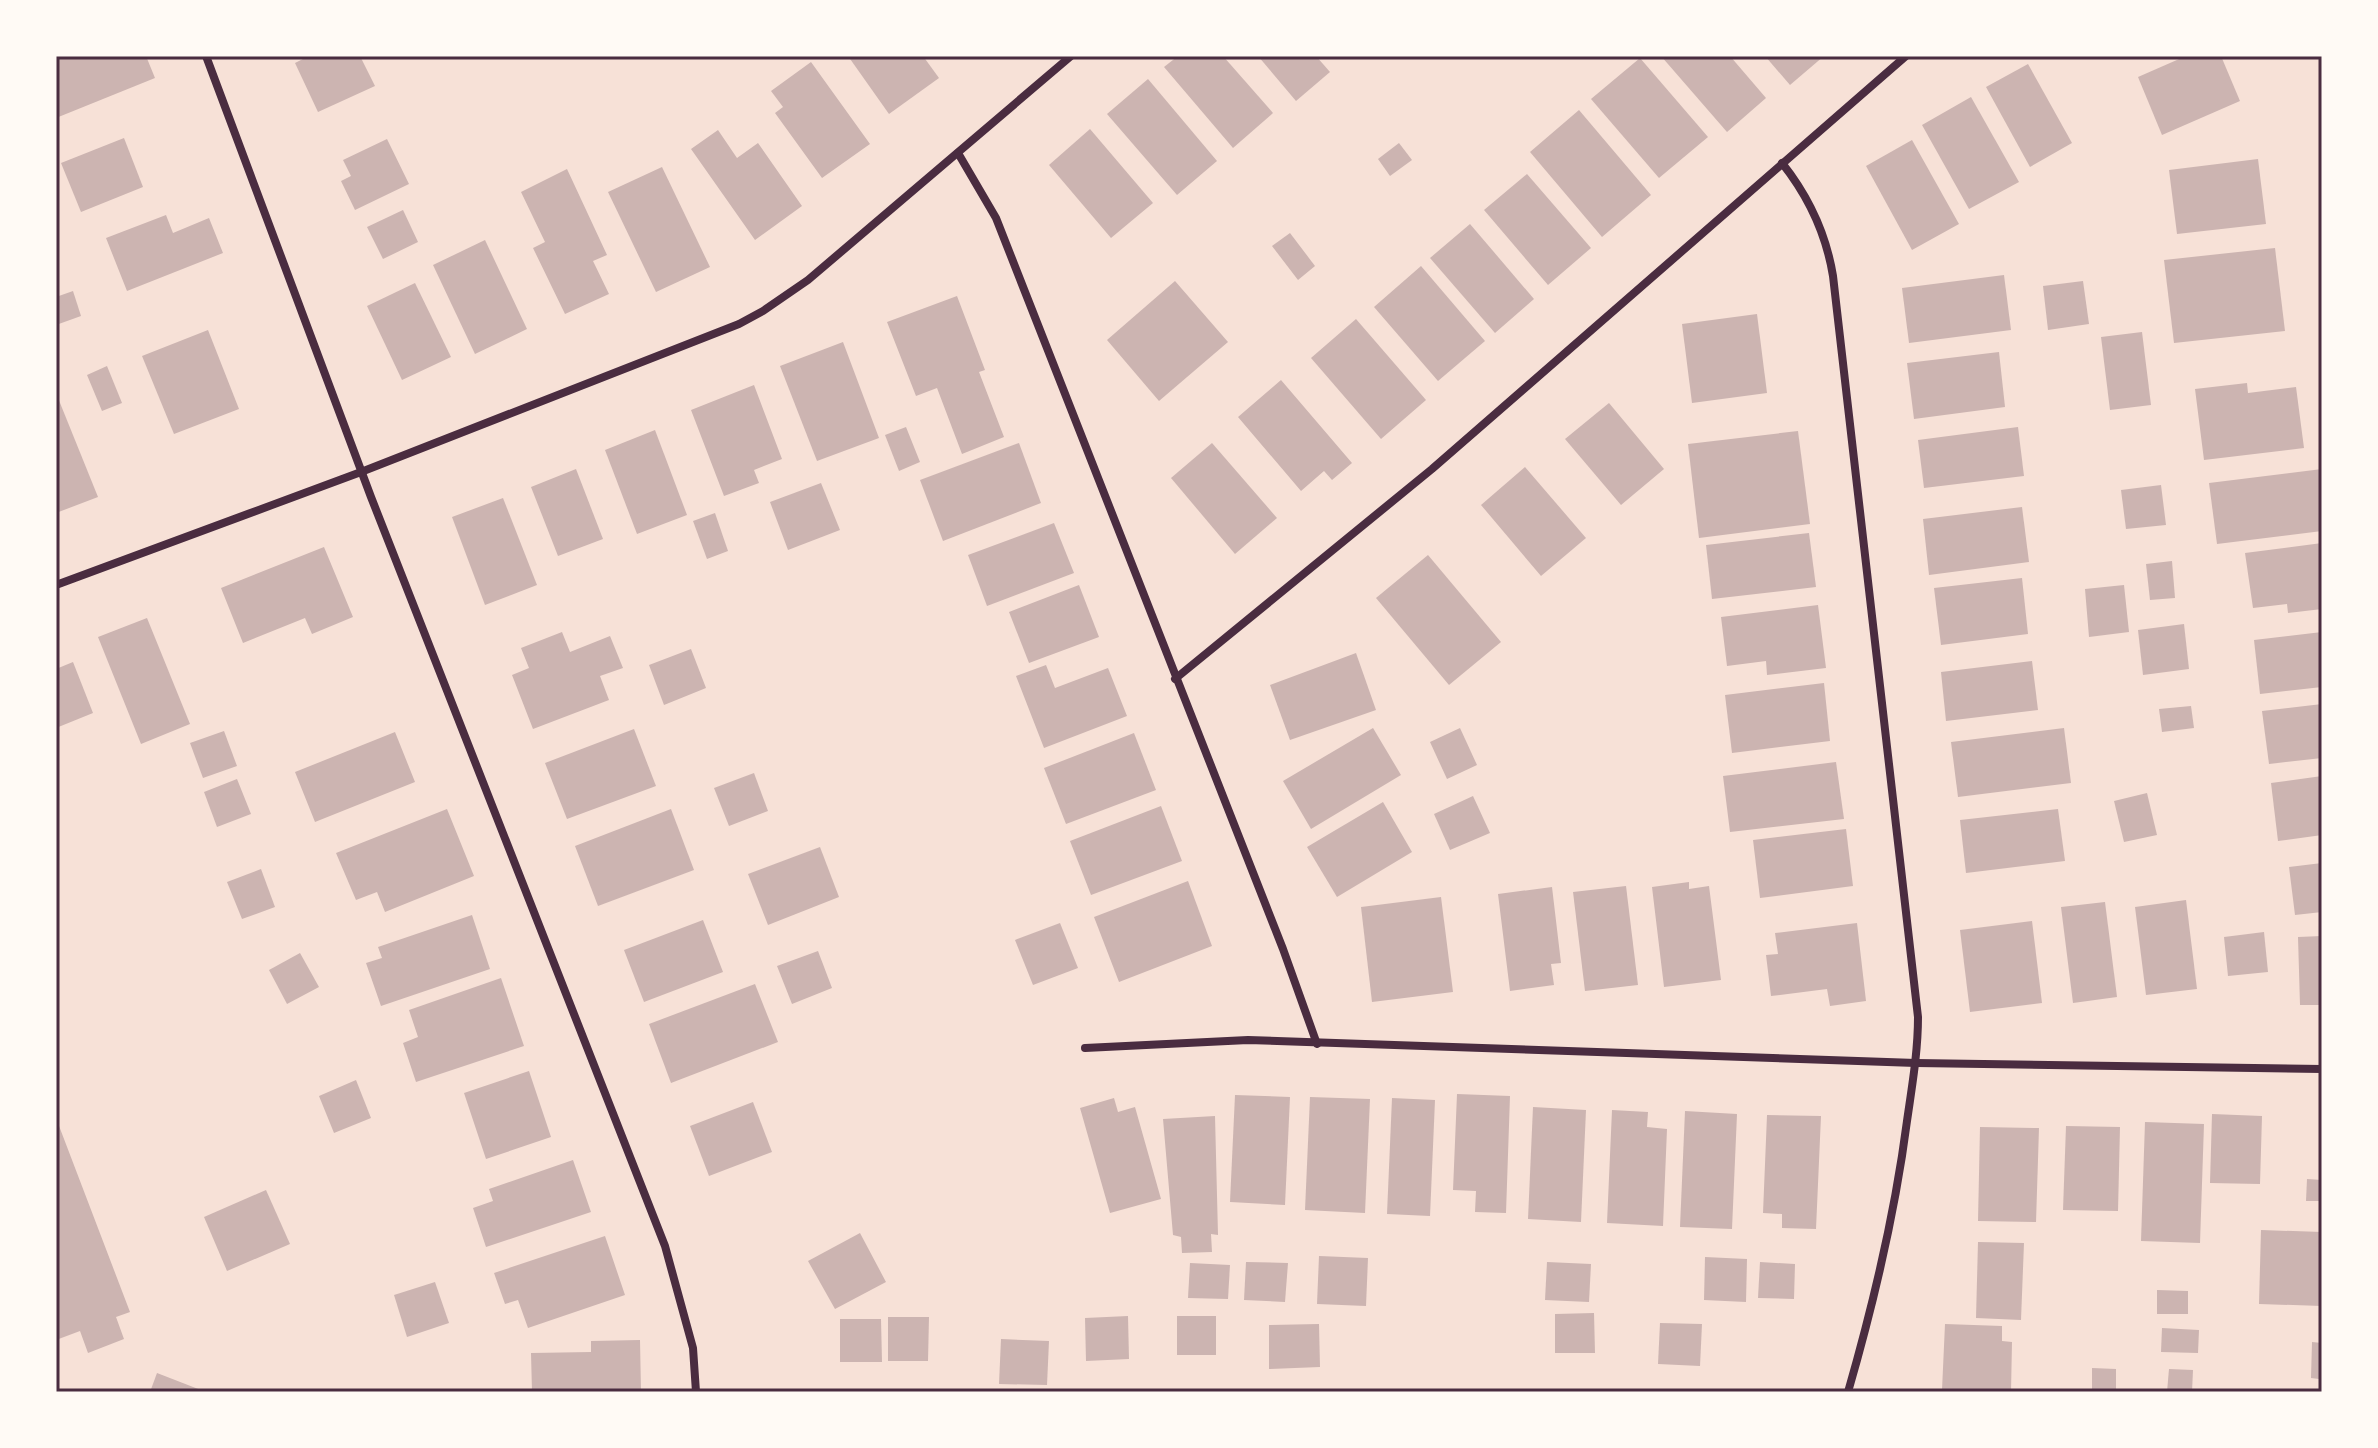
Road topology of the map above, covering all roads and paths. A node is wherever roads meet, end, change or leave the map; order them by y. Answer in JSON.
{"nodes":[{"id":1,"x":206,"y":56,"type":"edge"},
{"id":2,"x":1071,"y":56,"type":"edge"},
{"id":3,"x":1906,"y":56,"type":"edge"},
{"id":4,"x":958,"y":153,"type":"junction"},
{"id":5,"x":1782,"y":163,"type":"junction"},
{"id":6,"x":361,"y":472,"type":"junction"},
{"id":7,"x":56,"y":585,"type":"edge"},
{"id":8,"x":1175,"y":679,"type":"junction"},
{"id":9,"x":1317,"y":1044,"type":"junction"},
{"id":10,"x":1085,"y":1048,"type":"dead end"},
{"id":11,"x":1916,"y":1063,"type":"junction"},
{"id":12,"x":2322,"y":1069,"type":"edge"},
{"id":13,"x":696,"y":1392,"type":"edge"},
{"id":14,"x":1848,"y":1392,"type":"edge"}],
"edges":[{"from":1,"to":6,"type":"street"},
{"from":2,"to":4,"type":"street"},
{"from":3,"to":5,"type":"street"},
{"from":4,"to":6,"type":"street"},
{"from":4,"to":8,"type":"street"},
{"from":5,"to":8,"type":"street"},
{"from":5,"to":11,"type":"street"},
{"from":6,"to":7,"type":"street"},
{"from":6,"to":13,"type":"street"},
{"from":8,"to":9,"type":"street"},
{"from":9,"to":10,"type":"street"},
{"from":9,"to":11,"type":"street"},
{"from":11,"to":12,"type":"street"},
{"from":11,"to":14,"type":"street"}]}
